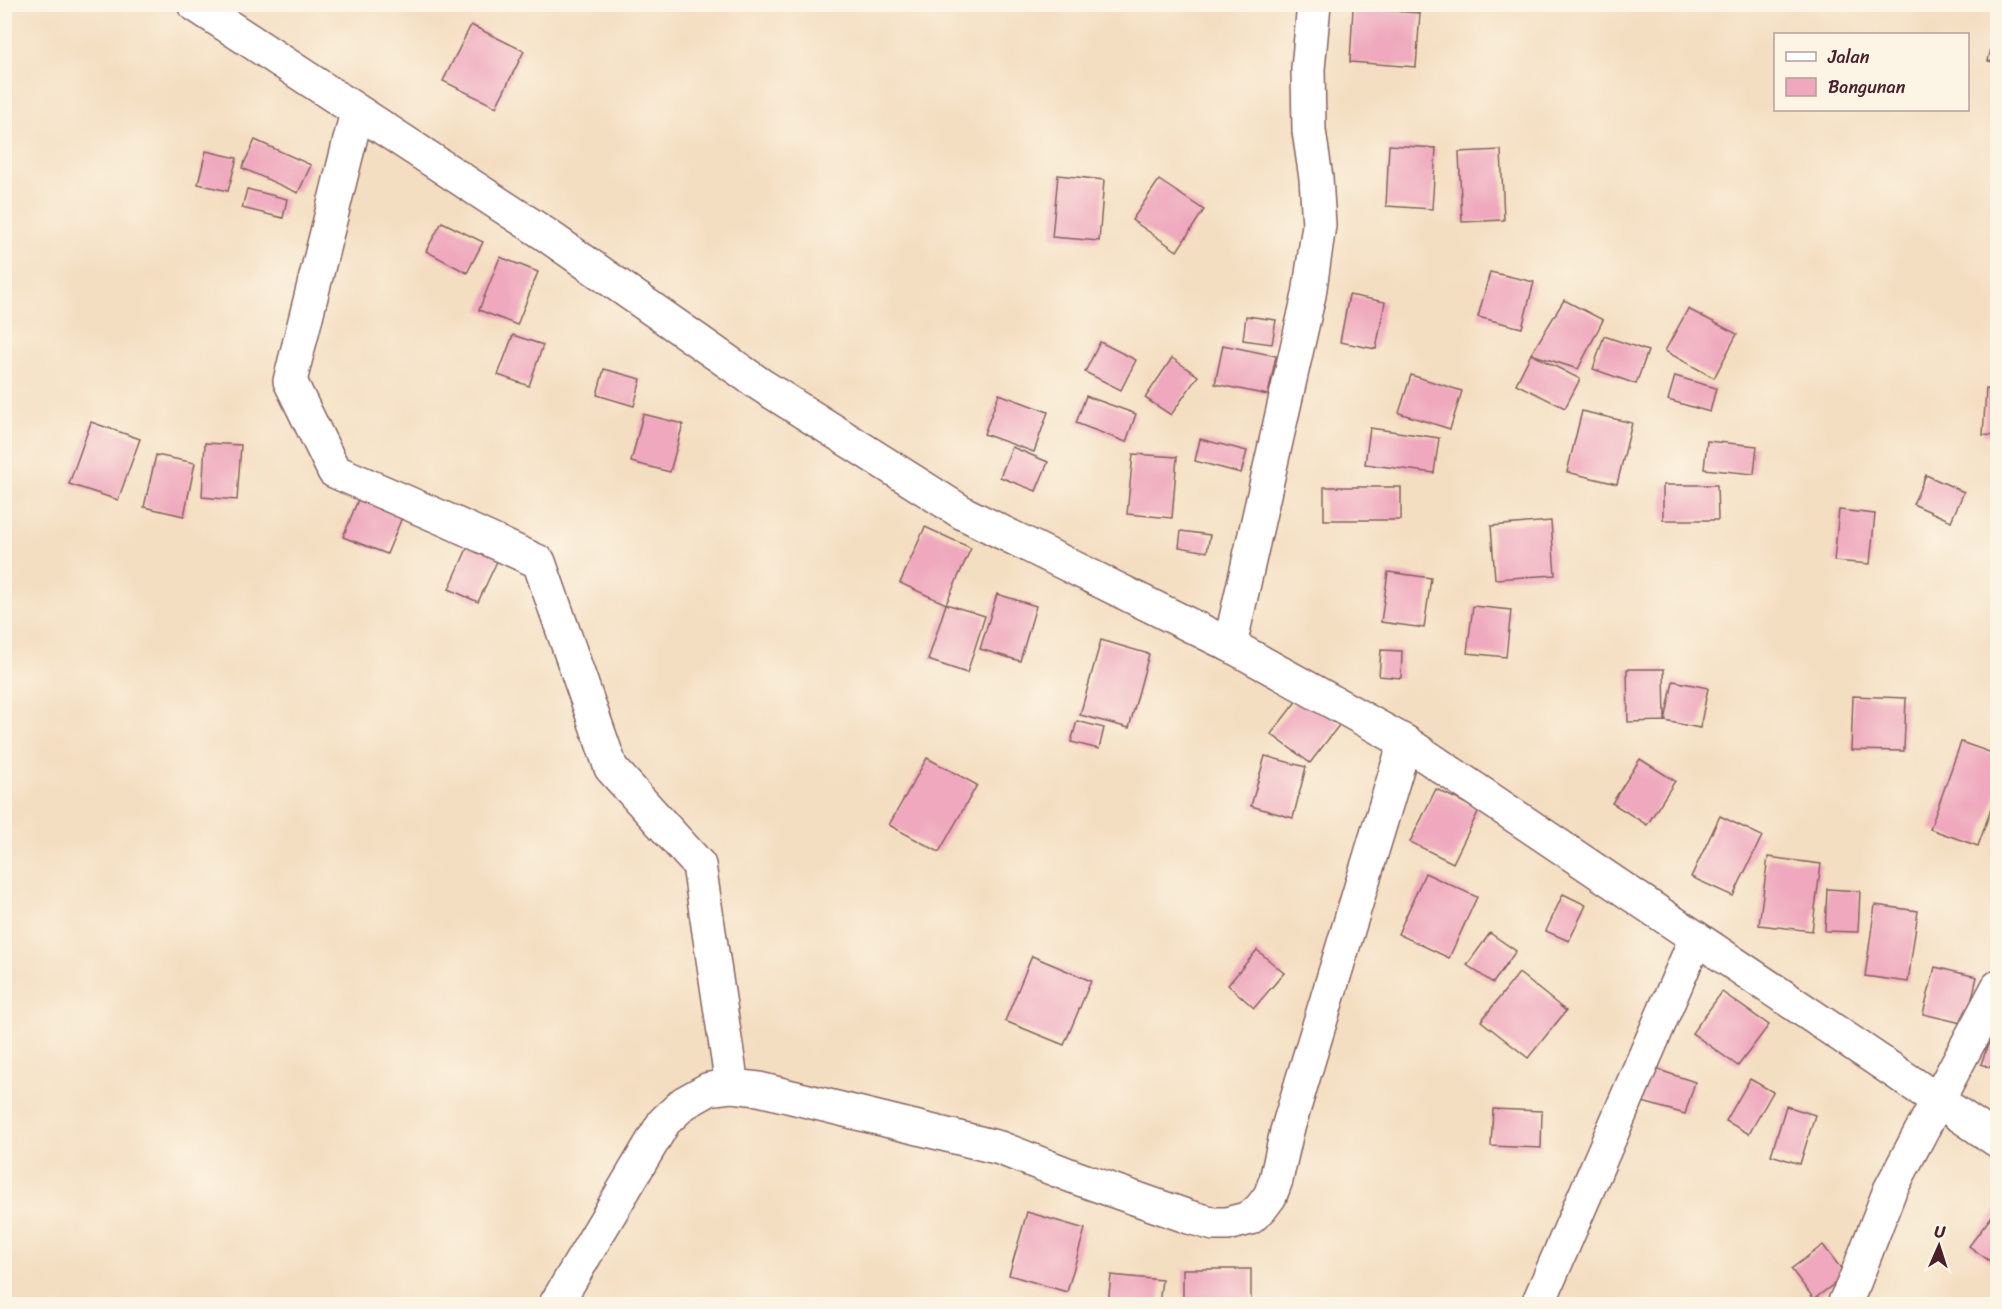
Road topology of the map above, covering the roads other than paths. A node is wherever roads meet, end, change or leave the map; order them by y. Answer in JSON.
{"nodes":[{"id":1,"x":194,"y":4,"type":"edge"},
{"id":2,"x":1314,"y":4,"type":"edge"},
{"id":3,"x":357,"y":112,"type":"junction"},
{"id":4,"x":1230,"y":645,"type":"junction"},
{"id":5,"x":1405,"y":742,"type":"junction"},
{"id":6,"x":1696,"y":938,"type":"junction"},
{"id":7,"x":1998,"y":987,"type":"edge"},
{"id":8,"x":732,"y":1086,"type":"junction"},
{"id":9,"x":1937,"y":1101,"type":"junction"},
{"id":10,"x":1998,"y":1141,"type":"edge"},
{"id":11,"x":556,"y":1305,"type":"edge"},
{"id":12,"x":1538,"y":1305,"type":"edge"},
{"id":13,"x":1844,"y":1305,"type":"edge"}],
"edges":[{"from":1,"to":3,"type":"street"},
{"from":2,"to":4,"type":"street"},
{"from":3,"to":4,"type":"street"},
{"from":3,"to":8,"type":"street"},
{"from":4,"to":5,"type":"street"},
{"from":5,"to":6,"type":"street"},
{"from":5,"to":8,"type":"street"},
{"from":6,"to":9,"type":"street"},
{"from":6,"to":12,"type":"street"},
{"from":7,"to":9,"type":"street"},
{"from":8,"to":11,"type":"street"},
{"from":9,"to":10,"type":"street"},
{"from":9,"to":13,"type":"street"}]}
